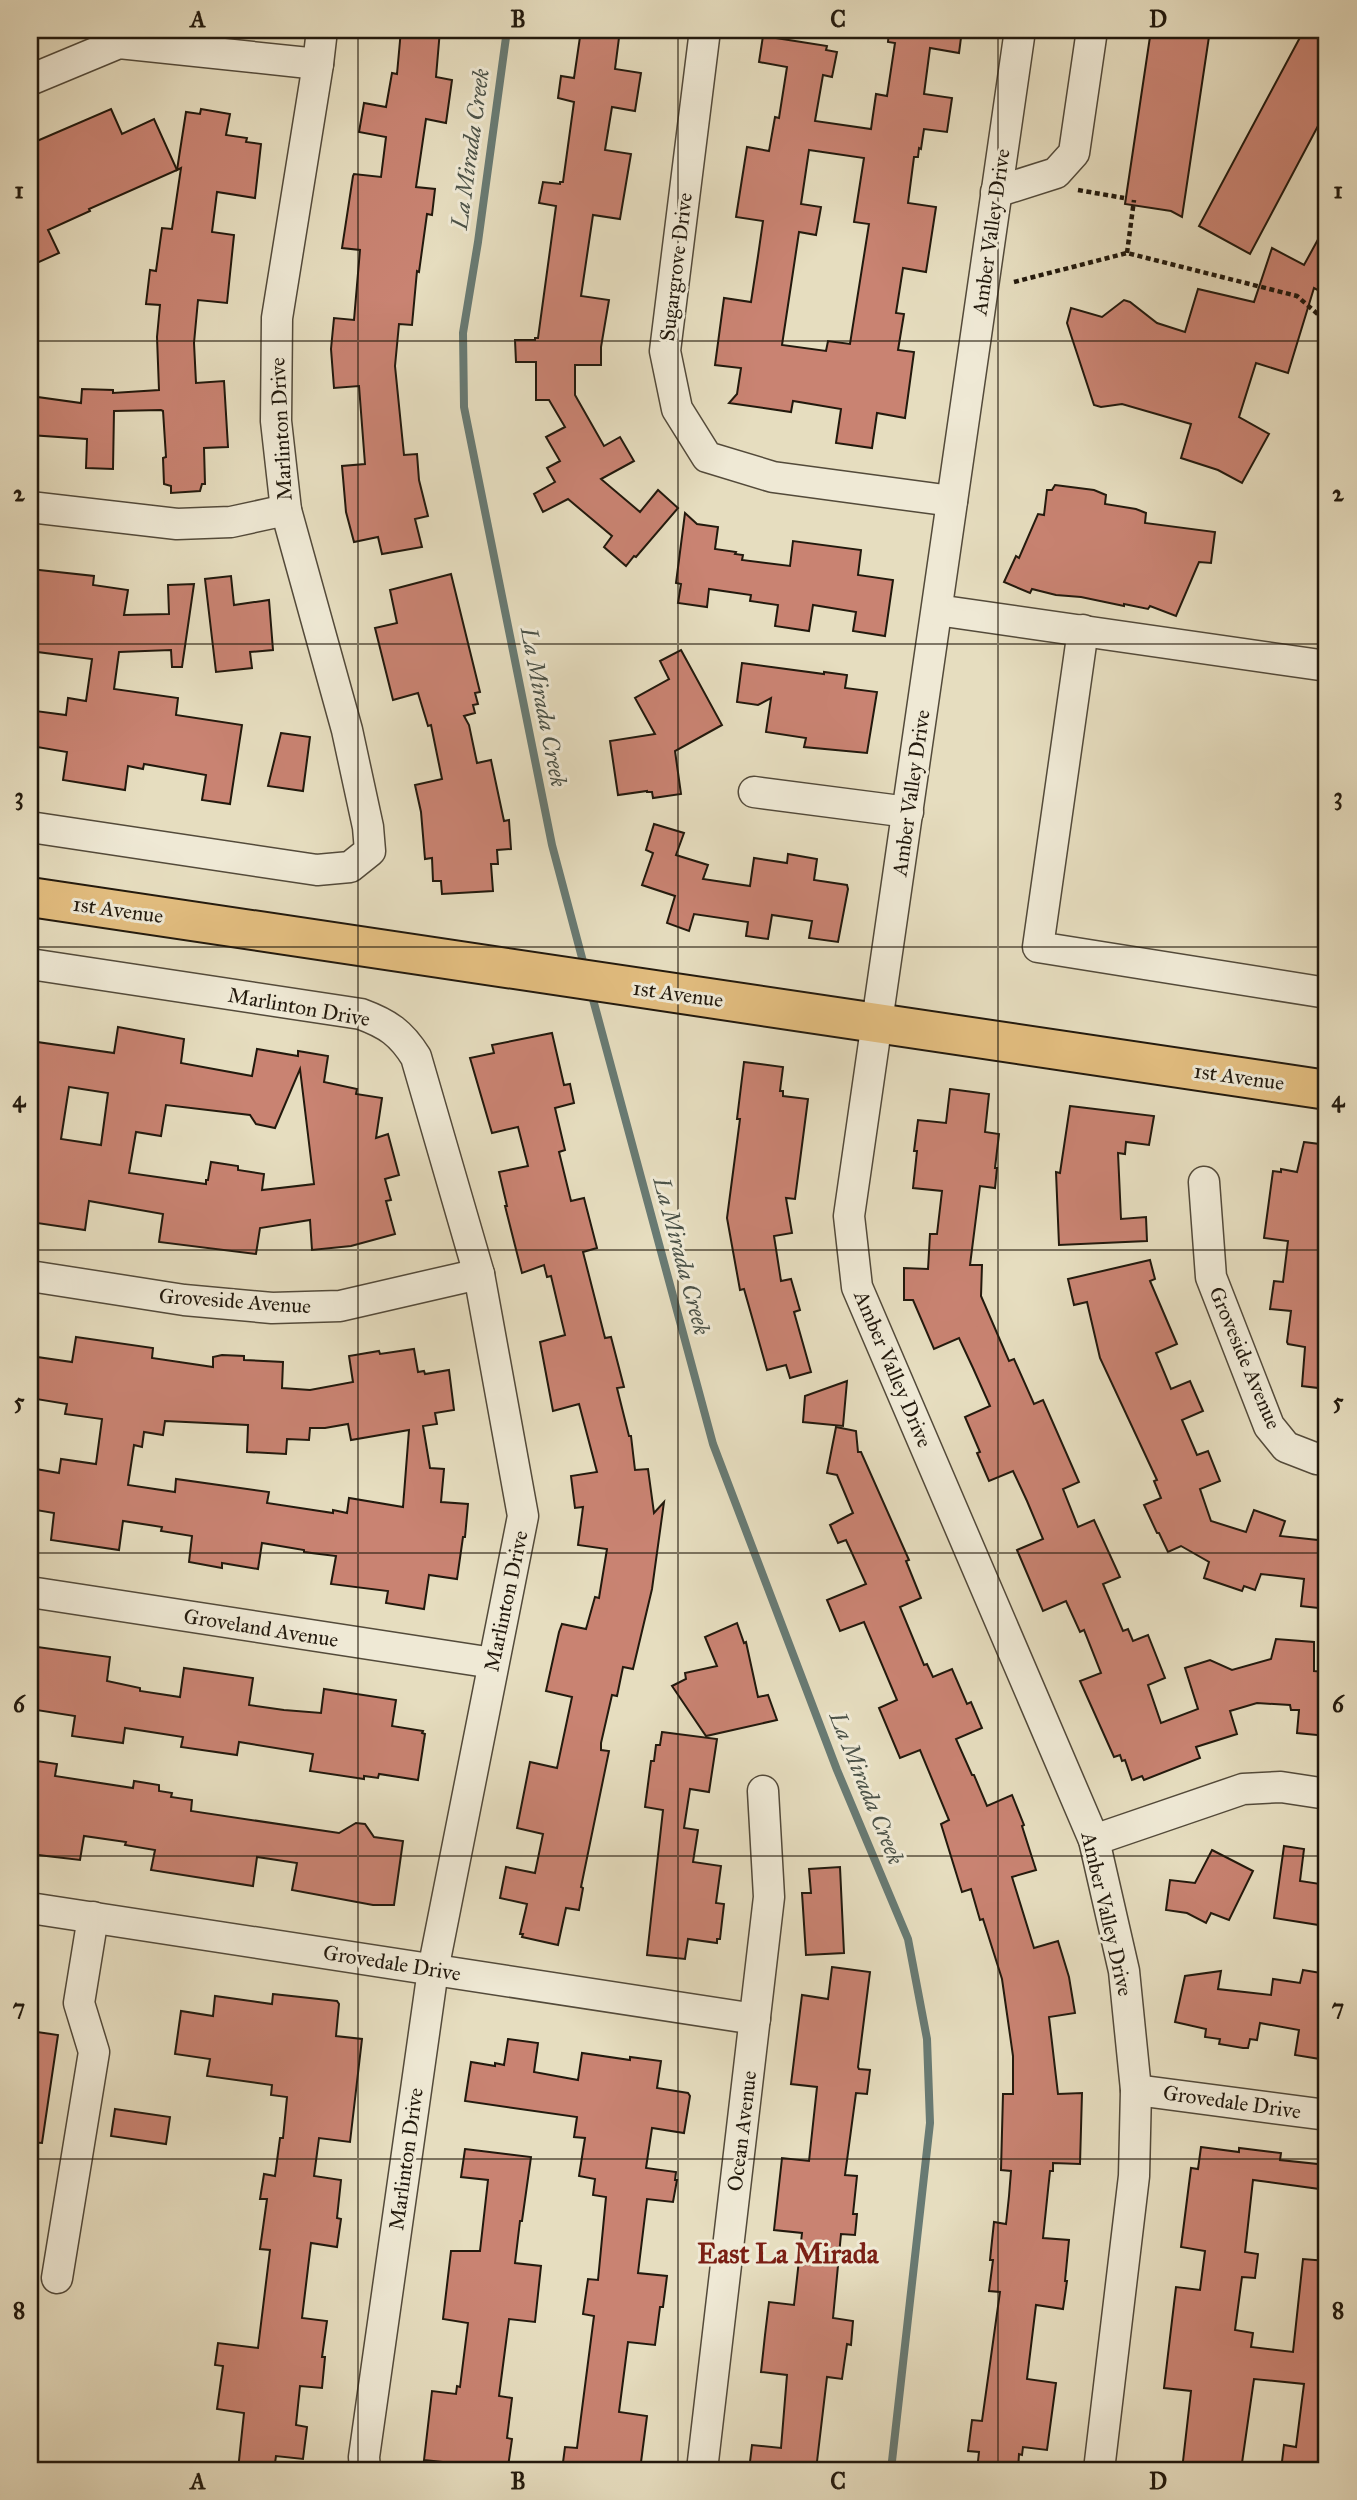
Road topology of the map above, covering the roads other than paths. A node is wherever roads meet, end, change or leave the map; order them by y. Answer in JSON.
{"nodes":[{"id":1,"x":321,"y":30,"type":"edge"},
{"id":2,"x":705,"y":30,"type":"edge"},
{"id":3,"x":1020,"y":30,"type":"edge"},
{"id":4,"x":1092,"y":30,"type":"edge"},
{"id":5,"x":318,"y":64,"type":"junction"},
{"id":6,"x":30,"y":80,"type":"edge"},
{"id":7,"x":996,"y":191,"type":"junction"},
{"id":8,"x":952,"y":501,"type":"junction"},
{"id":9,"x":30,"y":507,"type":"edge"},
{"id":10,"x":286,"y":510,"type":"junction"},
{"id":11,"x":937,"y":610,"type":"junction"},
{"id":12,"x":1083,"y":631,"type":"junction"},
{"id":13,"x":1327,"y":666,"type":"edge"},
{"id":14,"x":754,"y":792,"type":"dead end"},
{"id":15,"x":908,"y":812,"type":"junction"},
{"id":16,"x":30,"y":827,"type":"edge"},
{"id":17,"x":30,"y":897,"type":"edge"},
{"id":18,"x":30,"y":964,"type":"edge"},
{"id":19,"x":1327,"y":993,"type":"edge"},
{"id":20,"x":877,"y":1024,"type":"junction"},
{"id":21,"x":1327,"y":1090,"type":"edge"},
{"id":22,"x":1204,"y":1182,"type":"dead end"},
{"id":23,"x":479,"y":1274,"type":"junction"},
{"id":24,"x":30,"y":1276,"type":"edge"},
{"id":25,"x":1327,"y":1460,"type":"edge"},
{"id":26,"x":30,"y":1592,"type":"edge"},
{"id":27,"x":493,"y":1663,"type":"junction"},
{"id":28,"x":763,"y":1791,"type":"dead end"},
{"id":29,"x":1327,"y":1794,"type":"edge"},
{"id":30,"x":1094,"y":1840,"type":"junction"},
{"id":31,"x":30,"y":1908,"type":"edge"},
{"id":32,"x":93,"y":1917,"type":"junction"},
{"id":33,"x":433,"y":1969,"type":"junction"},
{"id":34,"x":755,"y":2020,"type":"junction"},
{"id":35,"x":1136,"y":2090,"type":"junction"},
{"id":36,"x":1327,"y":2115,"type":"edge"},
{"id":37,"x":57,"y":2278,"type":"dead end"},
{"id":38,"x":365,"y":2470,"type":"edge"},
{"id":39,"x":702,"y":2470,"type":"edge"},
{"id":40,"x":1099,"y":2470,"type":"edge"}],
"edges":[{"from":1,"to":5,"type":"street","name":"Marlinton Drive"},
{"from":2,"to":8,"type":"street","name":"Sugargrove Drive"},
{"from":3,"to":7,"type":"street","name":"Amber Valley Drive"},
{"from":4,"to":7,"type":"street"},
{"from":5,"to":6,"type":"street"},
{"from":5,"to":10,"type":"street","name":"Marlinton Drive"},
{"from":7,"to":8,"type":"street","name":"Amber Valley Drive"},
{"from":8,"to":11,"type":"street","name":"Amber Valley Drive"},
{"from":9,"to":10,"type":"street"},
{"from":10,"to":16,"type":"street","name":"Marlinton Drive"},
{"from":11,"to":12,"type":"street"},
{"from":11,"to":15,"type":"street","name":"Amber Valley Drive"},
{"from":12,"to":13,"type":"street"},
{"from":12,"to":19,"type":"street"},
{"from":14,"to":15,"type":"street"},
{"from":15,"to":20,"type":"street","name":"Amber Valley Drive"},
{"from":17,"to":20,"type":"main road","name":"1st Avenue"},
{"from":18,"to":23,"type":"street","name":"Marlinton Drive"},
{"from":20,"to":21,"type":"main road","name":"1st Avenue"},
{"from":20,"to":30,"type":"street","name":"Amber Valley Drive"},
{"from":22,"to":25,"type":"street","name":"Groveside Avenue"},
{"from":23,"to":24,"type":"street","name":"Groveside Avenue"},
{"from":23,"to":27,"type":"street","name":"Marlinton Drive"},
{"from":26,"to":27,"type":"street","name":"Groveland Avenue"},
{"from":27,"to":33,"type":"street","name":"Marlinton Drive"},
{"from":28,"to":34,"type":"street","name":"Ocean Avenue"},
{"from":29,"to":30,"type":"street"},
{"from":30,"to":35,"type":"street","name":"Amber Valley Drive"},
{"from":31,"to":32,"type":"street","name":"Grovedale Drive"},
{"from":32,"to":33,"type":"street","name":"Grovedale Drive"},
{"from":32,"to":37,"type":"street"},
{"from":33,"to":34,"type":"street","name":"Grovedale Drive"},
{"from":33,"to":38,"type":"street","name":"Marlinton Drive"},
{"from":34,"to":39,"type":"street","name":"Ocean Avenue"},
{"from":35,"to":36,"type":"street","name":"Grovedale Drive"},
{"from":35,"to":40,"type":"street","name":"Amber Valley Drive"}]}
